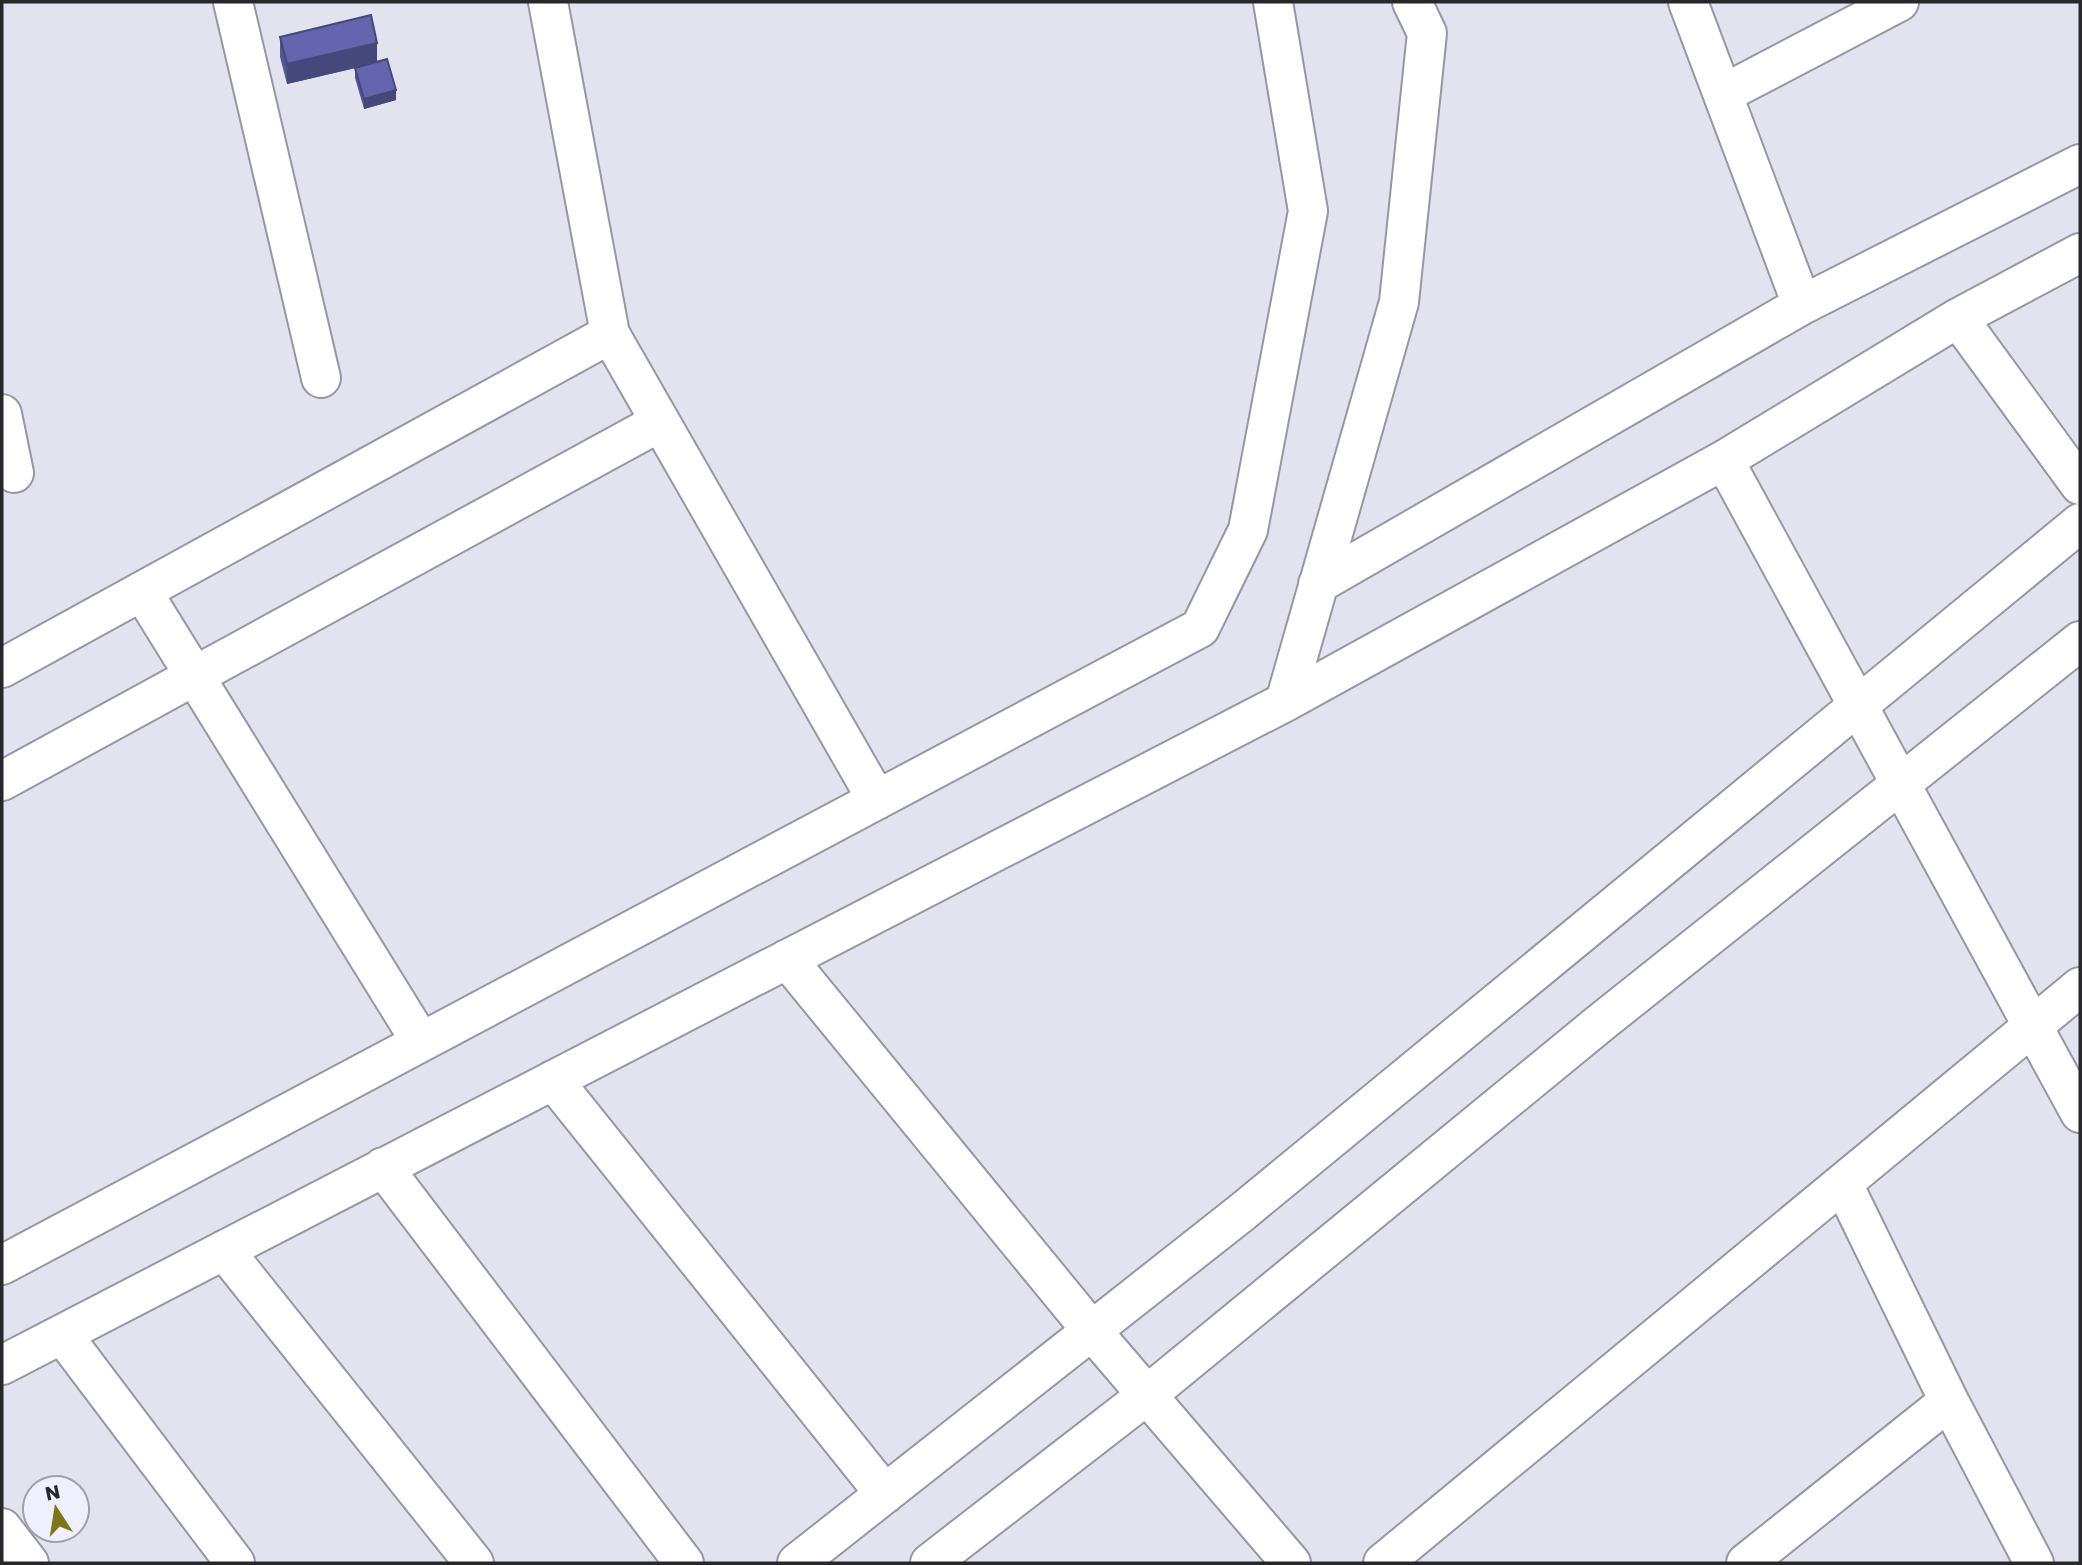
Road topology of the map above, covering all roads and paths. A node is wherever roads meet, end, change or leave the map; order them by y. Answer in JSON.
{"nodes":[{"id":1,"x":233,"y":2,"type":"edge"},
{"id":2,"x":548,"y":2,"type":"edge"},
{"id":3,"x":1273,"y":2,"type":"edge"},
{"id":4,"x":1412,"y":2,"type":"edge"},
{"id":5,"x":1688,"y":2,"type":"edge"},
{"id":6,"x":1899,"y":2,"type":"edge"},
{"id":7,"x":1723,"y":94,"type":"junction"},
{"id":8,"x":2080,"y":164,"type":"edge"},
{"id":9,"x":2080,"y":253,"type":"edge"},
{"id":10,"x":1802,"y":305,"type":"junction"},
{"id":11,"x":1958,"y":318,"type":"junction"},
{"id":12,"x":610,"y":334,"type":"junction"},
{"id":13,"x":321,"y":378,"type":"dead end"},
{"id":14,"x":2,"y":414,"type":"edge"},
{"id":15,"x":660,"y":422,"type":"junction"},
{"id":16,"x":1724,"y":460,"type":"junction"},
{"id":17,"x":14,"y":473,"type":"dead end"},
{"id":18,"x":2080,"y":485,"type":"edge"},
{"id":19,"x":2080,"y":523,"type":"edge"},
{"id":20,"x":1318,"y":584,"type":"junction"},
{"id":21,"x":142,"y":590,"type":"junction"},
{"id":22,"x":2080,"y":641,"type":"edge"},
{"id":23,"x":2,"y":668,"type":"edge"},
{"id":24,"x":194,"y":676,"type":"junction"},
{"id":25,"x":1284,"y":702,"type":"junction"},
{"id":26,"x":1858,"y":706,"type":"junction"},
{"id":27,"x":2,"y":781,"type":"edge"},
{"id":28,"x":1900,"y":785,"type":"junction"},
{"id":29,"x":877,"y":800,"type":"junction"},
{"id":30,"x":787,"y":959,"type":"junction"},
{"id":31,"x":2080,"y":987,"type":"edge"},
{"id":32,"x":2033,"y":1026,"type":"junction"},
{"id":33,"x":421,"y":1042,"type":"junction"},
{"id":34,"x":553,"y":1080,"type":"junction"},
{"id":35,"x":2080,"y":1114,"type":"edge"},
{"id":36,"x":383,"y":1167,"type":"junction"},
{"id":37,"x":1843,"y":1184,"type":"junction"},
{"id":38,"x":224,"y":1250,"type":"junction"},
{"id":39,"x":2,"y":1265,"type":"edge"},
{"id":40,"x":1092,"y":1331,"type":"junction"},
{"id":41,"x":62,"y":1334,"type":"junction"},
{"id":42,"x":2,"y":1365,"type":"edge"},
{"id":43,"x":1147,"y":1395,"type":"junction"},
{"id":44,"x":1949,"y":1401,"type":"junction"},
{"id":45,"x":884,"y":1494,"type":"junction"},
{"id":46,"x":2,"y":1528,"type":"edge"},
{"id":47,"x":29,"y":1563,"type":"edge"},
{"id":48,"x":235,"y":1563,"type":"edge"},
{"id":49,"x":474,"y":1563,"type":"edge"},
{"id":50,"x":684,"y":1563,"type":"edge"},
{"id":51,"x":797,"y":1563,"type":"edge"},
{"id":52,"x":930,"y":1563,"type":"edge"},
{"id":53,"x":1291,"y":1563,"type":"edge"},
{"id":54,"x":1383,"y":1563,"type":"edge"},
{"id":55,"x":1746,"y":1563,"type":"edge"},
{"id":56,"x":2034,"y":1563,"type":"edge"}],
"edges":[{"from":1,"to":13,"type":"street"},
{"from":2,"to":12,"type":"street"},
{"from":3,"to":29,"type":"street"},
{"from":4,"to":20,"type":"street"},
{"from":5,"to":7,"type":"street"},
{"from":6,"to":7,"type":"street"},
{"from":7,"to":10,"type":"street"},
{"from":8,"to":10,"type":"street"},
{"from":9,"to":11,"type":"street"},
{"from":10,"to":20,"type":"street"},
{"from":11,"to":16,"type":"street"},
{"from":11,"to":18,"type":"street"},
{"from":12,"to":15,"type":"street"},
{"from":12,"to":21,"type":"street"},
{"from":14,"to":17,"type":"street"},
{"from":15,"to":24,"type":"street"},
{"from":15,"to":29,"type":"street"},
{"from":16,"to":25,"type":"street"},
{"from":16,"to":26,"type":"street"},
{"from":19,"to":26,"type":"street"},
{"from":20,"to":25,"type":"street"},
{"from":21,"to":23,"type":"street"},
{"from":21,"to":24,"type":"street"},
{"from":22,"to":28,"type":"street"},
{"from":24,"to":27,"type":"street"},
{"from":24,"to":33,"type":"street"},
{"from":25,"to":30,"type":"street"},
{"from":26,"to":28,"type":"street"},
{"from":26,"to":40,"type":"street"},
{"from":28,"to":32,"type":"street"},
{"from":28,"to":43,"type":"street"},
{"from":29,"to":33,"type":"street"},
{"from":30,"to":34,"type":"street"},
{"from":30,"to":40,"type":"street"},
{"from":31,"to":32,"type":"street"},
{"from":32,"to":35,"type":"street"},
{"from":32,"to":37,"type":"street"},
{"from":33,"to":39,"type":"street"},
{"from":34,"to":36,"type":"street"},
{"from":34,"to":45,"type":"street"},
{"from":36,"to":38,"type":"street"},
{"from":36,"to":50,"type":"street"},
{"from":37,"to":44,"type":"street"},
{"from":37,"to":54,"type":"street"},
{"from":38,"to":41,"type":"street"},
{"from":38,"to":49,"type":"street"},
{"from":40,"to":43,"type":"street"},
{"from":40,"to":45,"type":"street"},
{"from":41,"to":42,"type":"street"},
{"from":41,"to":48,"type":"street"},
{"from":43,"to":52,"type":"street"},
{"from":43,"to":53,"type":"street"},
{"from":44,"to":55,"type":"street"},
{"from":44,"to":56,"type":"street"},
{"from":45,"to":51,"type":"street"},
{"from":46,"to":47,"type":"street"}]}
